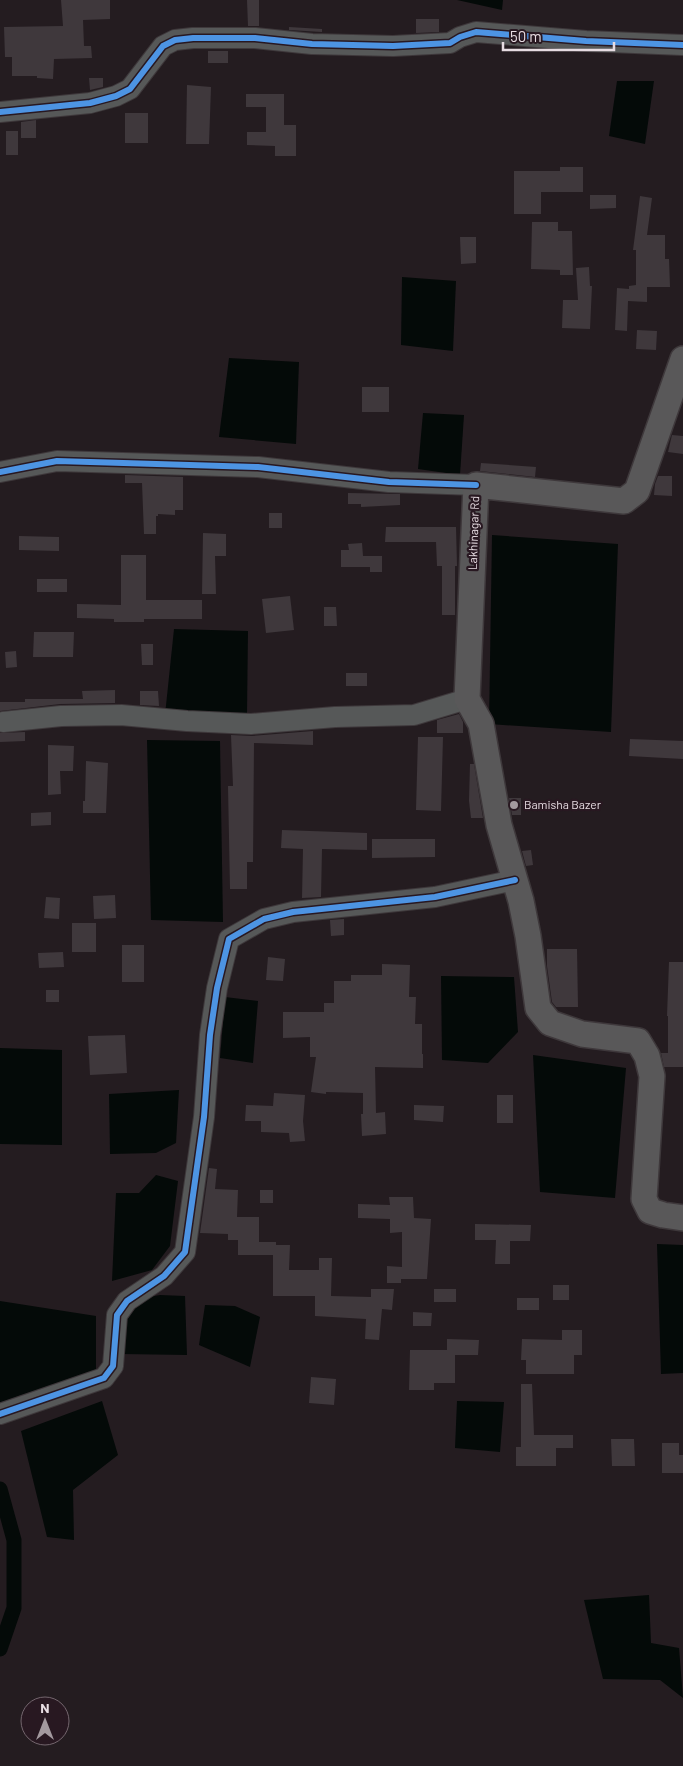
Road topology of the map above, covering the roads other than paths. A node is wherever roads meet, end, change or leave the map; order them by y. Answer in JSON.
{"nodes":[{"id":1,"x":683,"y":45,"type":"edge"},
{"id":2,"x":0,"y":112,"type":"edge"},
{"id":3,"x":683,"y":359,"type":"edge"},
{"id":4,"x":0,"y":472,"type":"edge"},
{"id":5,"x":476,"y":485,"type":"junction"},
{"id":6,"x":467,"y":699,"type":"junction"},
{"id":7,"x":3,"y":722,"type":"dead end"},
{"id":8,"x":515,"y":880,"type":"junction"},
{"id":9,"x":683,"y":1218,"type":"edge"},
{"id":10,"x":2,"y":1414,"type":"edge"}],
"edges":[{"from":1,"to":2,"type":"street"},
{"from":3,"to":5,"type":"main road","name":"Lakhinagar Rd"},
{"from":4,"to":5,"type":"street"},
{"from":5,"to":6,"type":"main road","name":"Lakhinagar Rd"},
{"from":6,"to":7,"type":"street"},
{"from":6,"to":8,"type":"main road"},
{"from":8,"to":9,"type":"main road"},
{"from":8,"to":10,"type":"street"}]}
